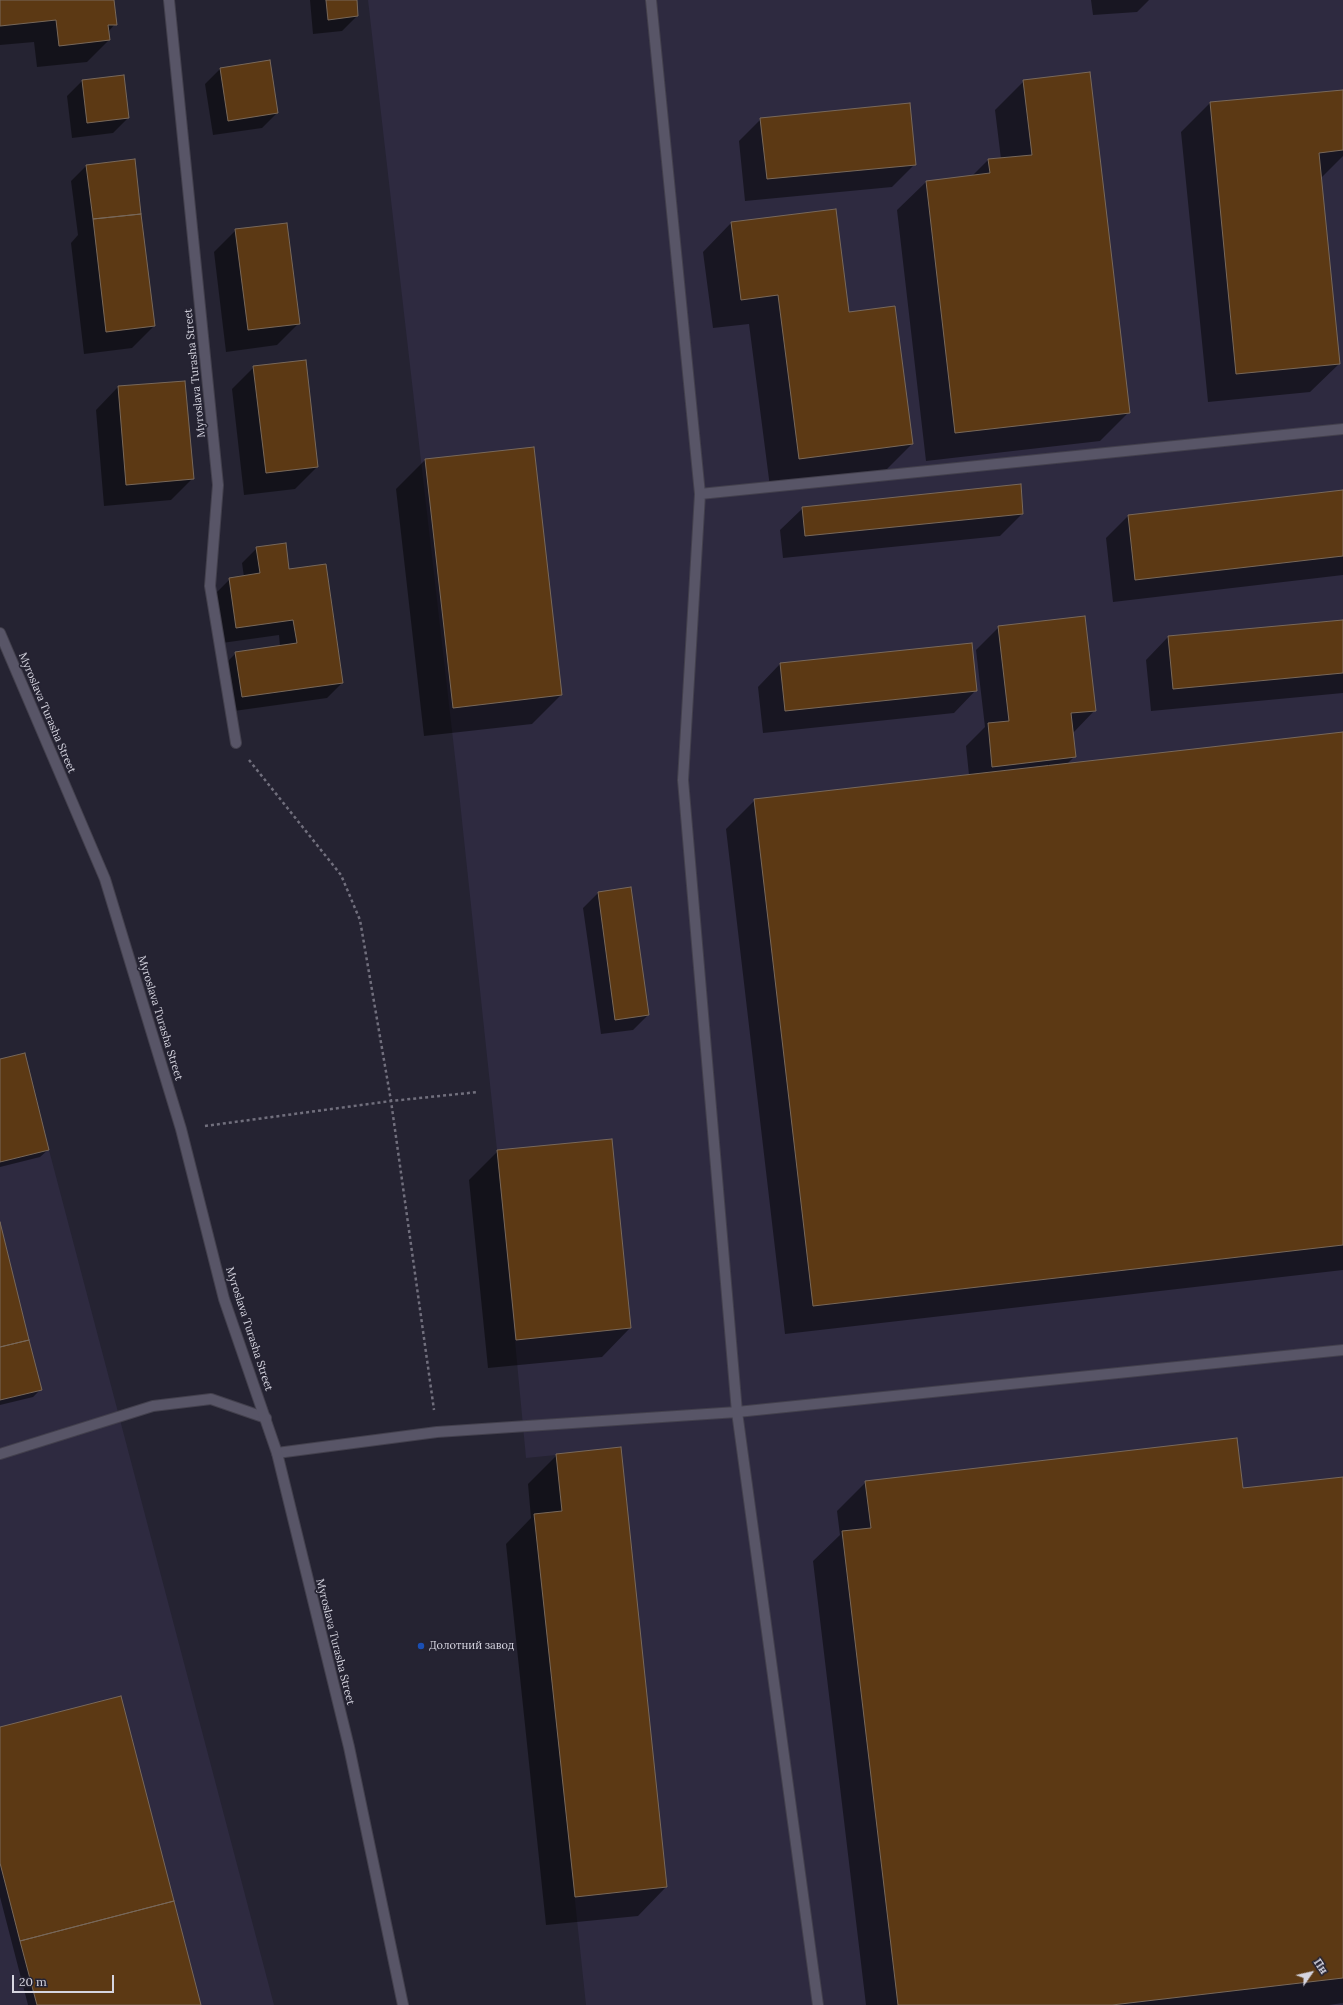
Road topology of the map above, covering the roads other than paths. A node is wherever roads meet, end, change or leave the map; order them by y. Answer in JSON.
{"nodes":[{"id":1,"x":169,"y":0,"type":"edge"},
{"id":2,"x":652,"y":0,"type":"edge"},
{"id":3,"x":1343,"y":429,"type":"edge"},
{"id":4,"x":700,"y":494,"type":"junction"},
{"id":5,"x":0,"y":633,"type":"edge"},
{"id":6,"x":236,"y":743,"type":"road end"},
{"id":7,"x":1343,"y":1350,"type":"edge"},
{"id":8,"x":737,"y":1412,"type":"junction"},
{"id":9,"x":266,"y":1418,"type":"junction"},
{"id":10,"x":277,"y":1453,"type":"junction"},
{"id":11,"x":0,"y":1454,"type":"edge"},
{"id":12,"x":403,"y":2005,"type":"edge"},
{"id":13,"x":818,"y":2005,"type":"edge"}],
"edges":[{"from":1,"to":6,"type":"street","name":"Myroslava Turasha Street"},
{"from":2,"to":4,"type":"street"},
{"from":3,"to":4,"type":"street"},
{"from":4,"to":8,"type":"street"},
{"from":5,"to":9,"type":"street","name":"Myroslava Turasha Street"},
{"from":7,"to":8,"type":"street"},
{"from":8,"to":10,"type":"street"},
{"from":8,"to":13,"type":"street"},
{"from":9,"to":10,"type":"street","name":"Myroslava Turasha Street"},
{"from":9,"to":11,"type":"street"},
{"from":10,"to":12,"type":"street","name":"Myroslava Turasha Street"}]}
